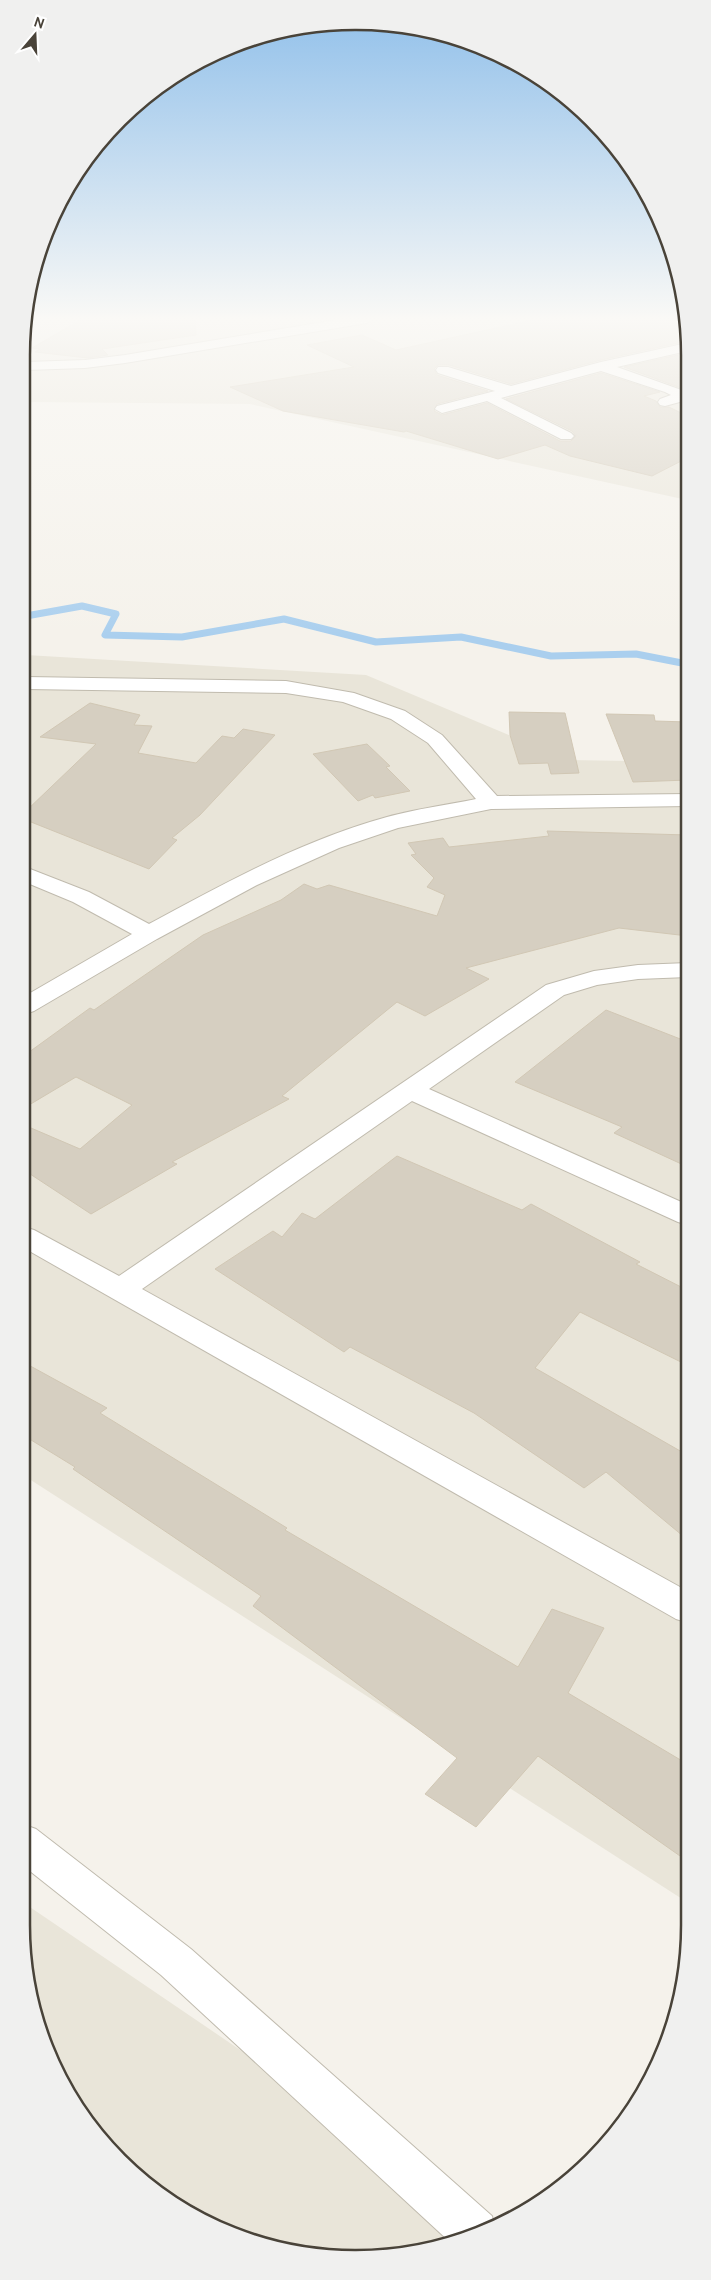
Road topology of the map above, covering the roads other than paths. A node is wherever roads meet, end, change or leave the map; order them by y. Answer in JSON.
{"nodes":[{"id":1,"x":545,"y":425,"type":"edge"},
{"id":2,"x":566,"y":436,"type":"dead end"},
{"id":3,"x":30,"y":683,"type":"edge"},
{"id":4,"x":681,"y":800,"type":"edge"},
{"id":5,"x":491,"y":803,"type":"junction"},
{"id":6,"x":30,"y":876,"type":"edge"},
{"id":7,"x":149,"y":934,"type":"junction"},
{"id":8,"x":681,"y":970,"type":"edge"},
{"id":9,"x":30,"y":1003,"type":"edge"},
{"id":10,"x":409,"y":1090,"type":"junction"},
{"id":11,"x":681,"y":1213,"type":"edge"},
{"id":12,"x":30,"y":1239,"type":"edge"},
{"id":13,"x":120,"y":1289,"type":"junction"},
{"id":14,"x":681,"y":1604,"type":"edge"},
{"id":15,"x":30,"y":1847,"type":"edge"},
{"id":16,"x":471,"y":2229,"type":"edge"}],
"edges":[{"from":1,"to":2,"type":"street"},
{"from":3,"to":5,"type":"street"},
{"from":4,"to":5,"type":"street"},
{"from":5,"to":7,"type":"street"},
{"from":6,"to":7,"type":"street"},
{"from":7,"to":9,"type":"street"},
{"from":8,"to":10,"type":"street"},
{"from":10,"to":11,"type":"street"},
{"from":10,"to":13,"type":"street"},
{"from":12,"to":13,"type":"street"},
{"from":13,"to":14,"type":"street"},
{"from":15,"to":16,"type":"street"}]}
